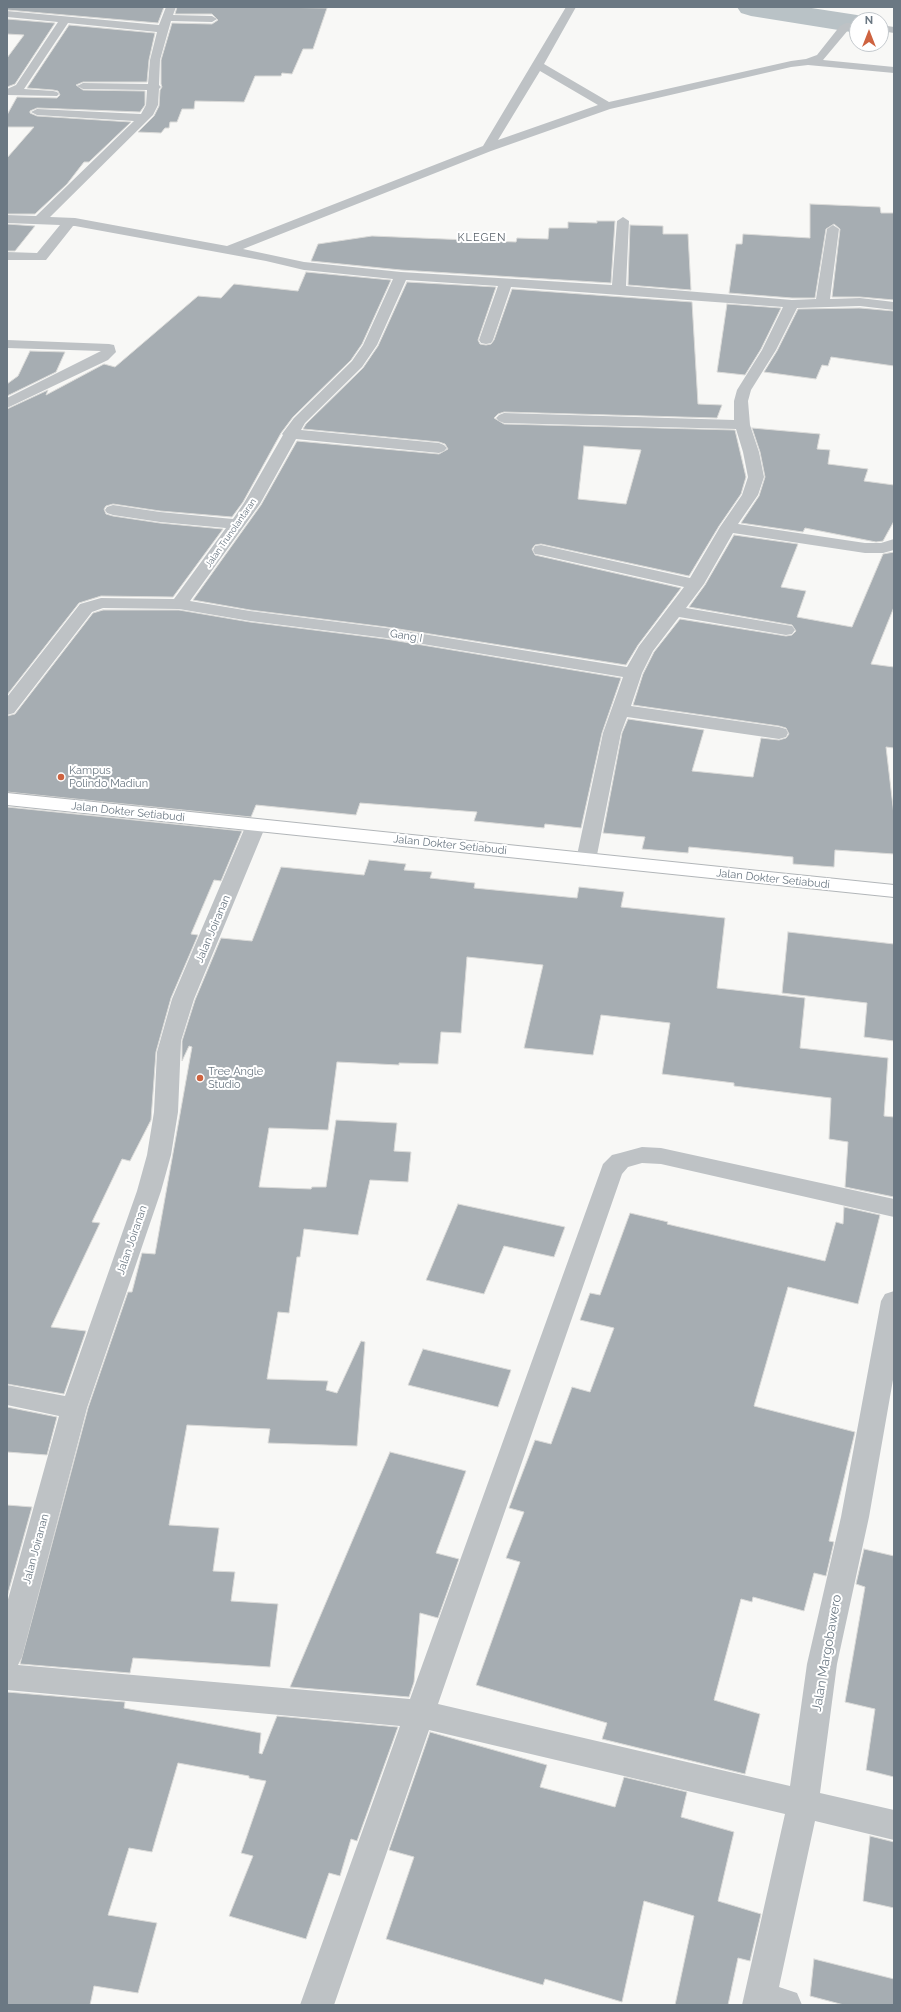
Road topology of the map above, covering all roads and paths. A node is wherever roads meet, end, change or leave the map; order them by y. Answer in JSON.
{"nodes":[{"id":1,"x":171,"y":7,"type":"edge"},
{"id":2,"x":571,"y":7,"type":"edge"},
{"id":3,"x":7,"y":14,"type":"edge"},
{"id":4,"x":168,"y":18,"type":"junction"},
{"id":5,"x":212,"y":19,"type":"dead end"},
{"id":6,"x":65,"y":20,"type":"junction"},
{"id":7,"x":849,"y":26,"type":"edge"},
{"id":8,"x":163,"y":29,"type":"junction"},
{"id":9,"x":808,"y":62,"type":"junction"},
{"id":10,"x":538,"y":65,"type":"junction"},
{"id":11,"x":894,"y":70,"type":"edge"},
{"id":12,"x":83,"y":86,"type":"dead end"},
{"id":13,"x":155,"y":87,"type":"junction"},
{"id":14,"x":10,"y":92,"type":"edge"},
{"id":15,"x":53,"y":94,"type":"dead end"},
{"id":16,"x":607,"y":106,"type":"junction"},
{"id":17,"x":37,"y":112,"type":"dead end"},
{"id":18,"x":144,"y":118,"type":"junction"},
{"id":19,"x":487,"y":148,"type":"junction"},
{"id":20,"x":7,"y":219,"type":"edge"},
{"id":21,"x":40,"y":220,"type":"junction"},
{"id":22,"x":69,"y":222,"type":"junction"},
{"id":23,"x":624,"y":222,"type":"dead end"},
{"id":24,"x":833,"y":228,"type":"dead end"},
{"id":25,"x":228,"y":250,"type":"junction"},
{"id":26,"x":7,"y":256,"type":"edge"},
{"id":27,"x":401,"y":276,"type":"junction"},
{"id":28,"x":506,"y":282,"type":"junction"},
{"id":29,"x":619,"y":290,"type":"junction"},
{"id":30,"x":823,"y":303,"type":"junction"},
{"id":31,"x":792,"y":304,"type":"junction"},
{"id":32,"x":894,"y":306,"type":"edge"},
{"id":33,"x":486,"y":340,"type":"dead end"},
{"id":34,"x":7,"y":344,"type":"edge"},
{"id":35,"x":11,"y":399,"type":"edge"},
{"id":36,"x":504,"y":418,"type":"dead end"},
{"id":37,"x":742,"y":425,"type":"junction"},
{"id":38,"x":290,"y":434,"type":"junction"},
{"id":39,"x":439,"y":448,"type":"dead end"},
{"id":40,"x":113,"y":510,"type":"dead end"},
{"id":41,"x":238,"y":524,"type":"junction"},
{"id":42,"x":728,"y":527,"type":"junction"},
{"id":43,"x":894,"y":544,"type":"edge"},
{"id":44,"x":541,"y":550,"type":"dead end"},
{"id":45,"x":695,"y":584,"type":"junction"},
{"id":46,"x":179,"y":604,"type":"junction"},
{"id":47,"x":674,"y":611,"type":"junction"},
{"id":48,"x":786,"y":630,"type":"dead end"},
{"id":49,"x":633,"y":672,"type":"junction"},
{"id":50,"x":7,"y":710,"type":"edge"},
{"id":51,"x":619,"y":710,"type":"junction"},
{"id":52,"x":779,"y":733,"type":"dead end"},
{"id":53,"x":7,"y":799,"type":"edge"},
{"id":54,"x":256,"y":825,"type":"junction"},
{"id":55,"x":586,"y":860,"type":"junction"},
{"id":56,"x":894,"y":891,"type":"edge"},
{"id":57,"x":894,"y":1208,"type":"edge"},
{"id":58,"x":892,"y":1319,"type":"edge"},
{"id":59,"x":7,"y":1395,"type":"edge"},
{"id":60,"x":74,"y":1408,"type":"junction"},
{"id":61,"x":7,"y":1657,"type":"edge"},
{"id":62,"x":7,"y":1677,"type":"edge"},
{"id":63,"x":421,"y":1714,"type":"junction"},
{"id":64,"x":803,"y":1804,"type":"junction"},
{"id":65,"x":894,"y":1825,"type":"edge"},
{"id":66,"x":768,"y":2003,"type":"edge"},
{"id":67,"x":317,"y":2005,"type":"edge"}],
"edges":[{"from":1,"to":4,"type":"street"},
{"from":2,"to":10,"type":"street"},
{"from":3,"to":6,"type":"street"},
{"from":4,"to":5,"type":"street"},
{"from":4,"to":8,"type":"street"},
{"from":6,"to":8,"type":"street"},
{"from":6,"to":14,"type":"street"},
{"from":7,"to":9,"type":"street"},
{"from":8,"to":13,"type":"street"},
{"from":9,"to":11,"type":"street"},
{"from":9,"to":16,"type":"street"},
{"from":10,"to":16,"type":"street"},
{"from":10,"to":19,"type":"street"},
{"from":12,"to":13,"type":"street"},
{"from":13,"to":18,"type":"street"},
{"from":14,"to":15,"type":"street"},
{"from":16,"to":19,"type":"street"},
{"from":17,"to":18,"type":"street"},
{"from":18,"to":21,"type":"street"},
{"from":19,"to":25,"type":"street"},
{"from":20,"to":21,"type":"street"},
{"from":21,"to":22,"type":"street"},
{"from":22,"to":25,"type":"street"},
{"from":22,"to":26,"type":"street"},
{"from":23,"to":29,"type":"street"},
{"from":24,"to":30,"type":"street"},
{"from":25,"to":27,"type":"street"},
{"from":27,"to":28,"type":"street"},
{"from":27,"to":38,"type":"street","name":"Jalan Trunolantaran"},
{"from":28,"to":29,"type":"street"},
{"from":28,"to":33,"type":"street"},
{"from":29,"to":31,"type":"street"},
{"from":30,"to":31,"type":"street"},
{"from":30,"to":32,"type":"street"},
{"from":31,"to":37,"type":"street"},
{"from":34,"to":35,"type":"street"},
{"from":36,"to":37,"type":"street"},
{"from":37,"to":42,"type":"street"},
{"from":38,"to":39,"type":"street"},
{"from":38,"to":41,"type":"street","name":"Jalan Trunolantaran"},
{"from":40,"to":41,"type":"street"},
{"from":41,"to":46,"type":"street","name":"Jalan Trunolantaran"},
{"from":42,"to":43,"type":"street"},
{"from":42,"to":45,"type":"street"},
{"from":44,"to":45,"type":"street"},
{"from":45,"to":47,"type":"street"},
{"from":46,"to":49,"type":"street","name":"Gang I"},
{"from":46,"to":50,"type":"street"},
{"from":47,"to":48,"type":"street"},
{"from":47,"to":49,"type":"street"},
{"from":49,"to":51,"type":"street"},
{"from":51,"to":52,"type":"street"},
{"from":51,"to":55,"type":"street"},
{"from":53,"to":54,"type":"main road","name":"Jalan Dokter Setiabudi"},
{"from":54,"to":55,"type":"main road","name":"Jalan Dokter Setiabudi"},
{"from":54,"to":60,"type":"street","name":"Jalan Joiranan"},
{"from":55,"to":56,"type":"main road","name":"Jalan Dokter Setiabudi"},
{"from":57,"to":63,"type":"street"},
{"from":58,"to":64,"type":"street","name":"Jalan Margobawero"},
{"from":59,"to":60,"type":"street"},
{"from":60,"to":61,"type":"street","name":"Jalan Joiranan"},
{"from":62,"to":63,"type":"street"},
{"from":63,"to":64,"type":"street"},
{"from":63,"to":67,"type":"street"},
{"from":64,"to":65,"type":"street"},
{"from":64,"to":66,"type":"street","name":"Jalan Margobawero"}]}
